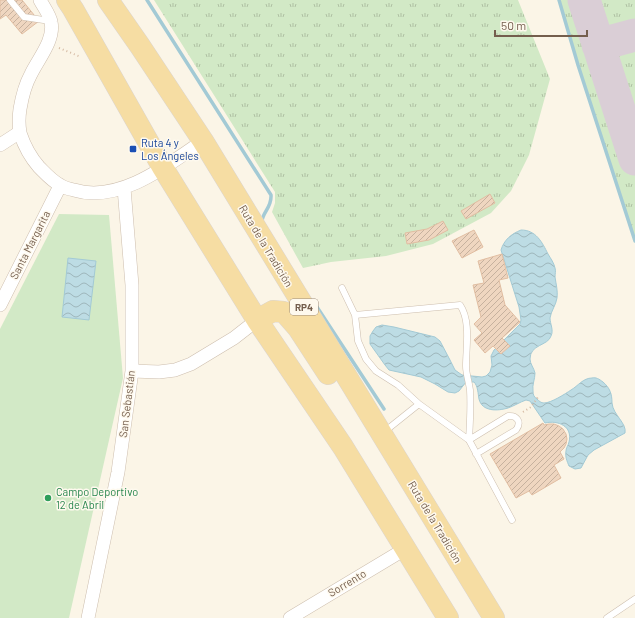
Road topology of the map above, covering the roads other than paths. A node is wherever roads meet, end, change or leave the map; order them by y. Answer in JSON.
{"nodes":[{"id":1,"x":10,"y":0,"type":"edge"},
{"id":2,"x":40,"y":0,"type":"edge"},
{"id":3,"x":67,"y":0,"type":"edge"},
{"id":4,"x":108,"y":0,"type":"edge"},
{"id":5,"x":51,"y":21,"type":"junction"},
{"id":6,"x":20,"y":132,"type":"junction"},
{"id":7,"x":202,"y":141,"type":"junction"},
{"id":8,"x":0,"y":146,"type":"edge"},
{"id":9,"x":158,"y":171,"type":"junction"},
{"id":10,"x":60,"y":186,"type":"junction"},
{"id":11,"x":124,"y":188,"type":"junction"},
{"id":12,"x":342,"y":288,"type":"dead end"},
{"id":13,"x":0,"y":305,"type":"edge"},
{"id":14,"x":355,"y":315,"type":"junction"},
{"id":15,"x":257,"y":320,"type":"junction"},
{"id":16,"x":132,"y":371,"type":"junction"},
{"id":17,"x":418,"y":404,"type":"junction"},
{"id":18,"x":382,"y":434,"type":"junction"},
{"id":19,"x":469,"y":440,"type":"junction"},
{"id":20,"x":476,"y":454,"type":"junction"},
{"id":21,"x":512,"y":520,"type":"dead end"},
{"id":22,"x":405,"y":549,"type":"junction"},
{"id":23,"x":635,"y":599,"type":"edge"},
{"id":24,"x":88,"y":618,"type":"edge"},
{"id":25,"x":290,"y":618,"type":"edge"},
{"id":26,"x":448,"y":618,"type":"edge"},
{"id":27,"x":494,"y":618,"type":"edge"},
{"id":28,"x":607,"y":618,"type":"edge"}],
"edges":[{"from":1,"to":5,"type":"lane"},
{"from":2,"to":5,"type":"street"},
{"from":3,"to":9,"type":"main road"},
{"from":4,"to":7,"type":"main road","name":"Ruta de la Tradición","number":"RP4"},
{"from":5,"to":6,"type":"street"},
{"from":6,"to":8,"type":"street"},
{"from":6,"to":10,"type":"street"},
{"from":7,"to":9,"type":"street"},
{"from":7,"to":18,"type":"main road","name":"Ruta de la Tradición","number":"RP4"},
{"from":9,"to":11,"type":"street"},
{"from":9,"to":15,"type":"main road"},
{"from":10,"to":11,"type":"street"},
{"from":10,"to":13,"type":"street","name":"Santa Margarita"},
{"from":11,"to":16,"type":"street","name":"San Sebastián"},
{"from":12,"to":14,"type":"lane"},
{"from":14,"to":17,"type":"lane"},
{"from":14,"to":19,"type":"lane"},
{"from":15,"to":16,"type":"street"},
{"from":15,"to":18,"type":"main road"},
{"from":15,"to":22,"type":"main road"},
{"from":16,"to":24,"type":"street","name":"San Sebastián"},
{"from":17,"to":18,"type":"lane"},
{"from":17,"to":19,"type":"lane"},
{"from":18,"to":27,"type":"main road","name":"Ruta de la Tradición","number":"RP4"},
{"from":19,"to":20,"type":"lane"},
{"from":19,"to":20,"type":"lane"},
{"from":20,"to":21,"type":"lane"},
{"from":22,"to":25,"type":"street","name":"Sorrento"},
{"from":22,"to":26,"type":"main road"},
{"from":23,"to":28,"type":"lane"}]}
